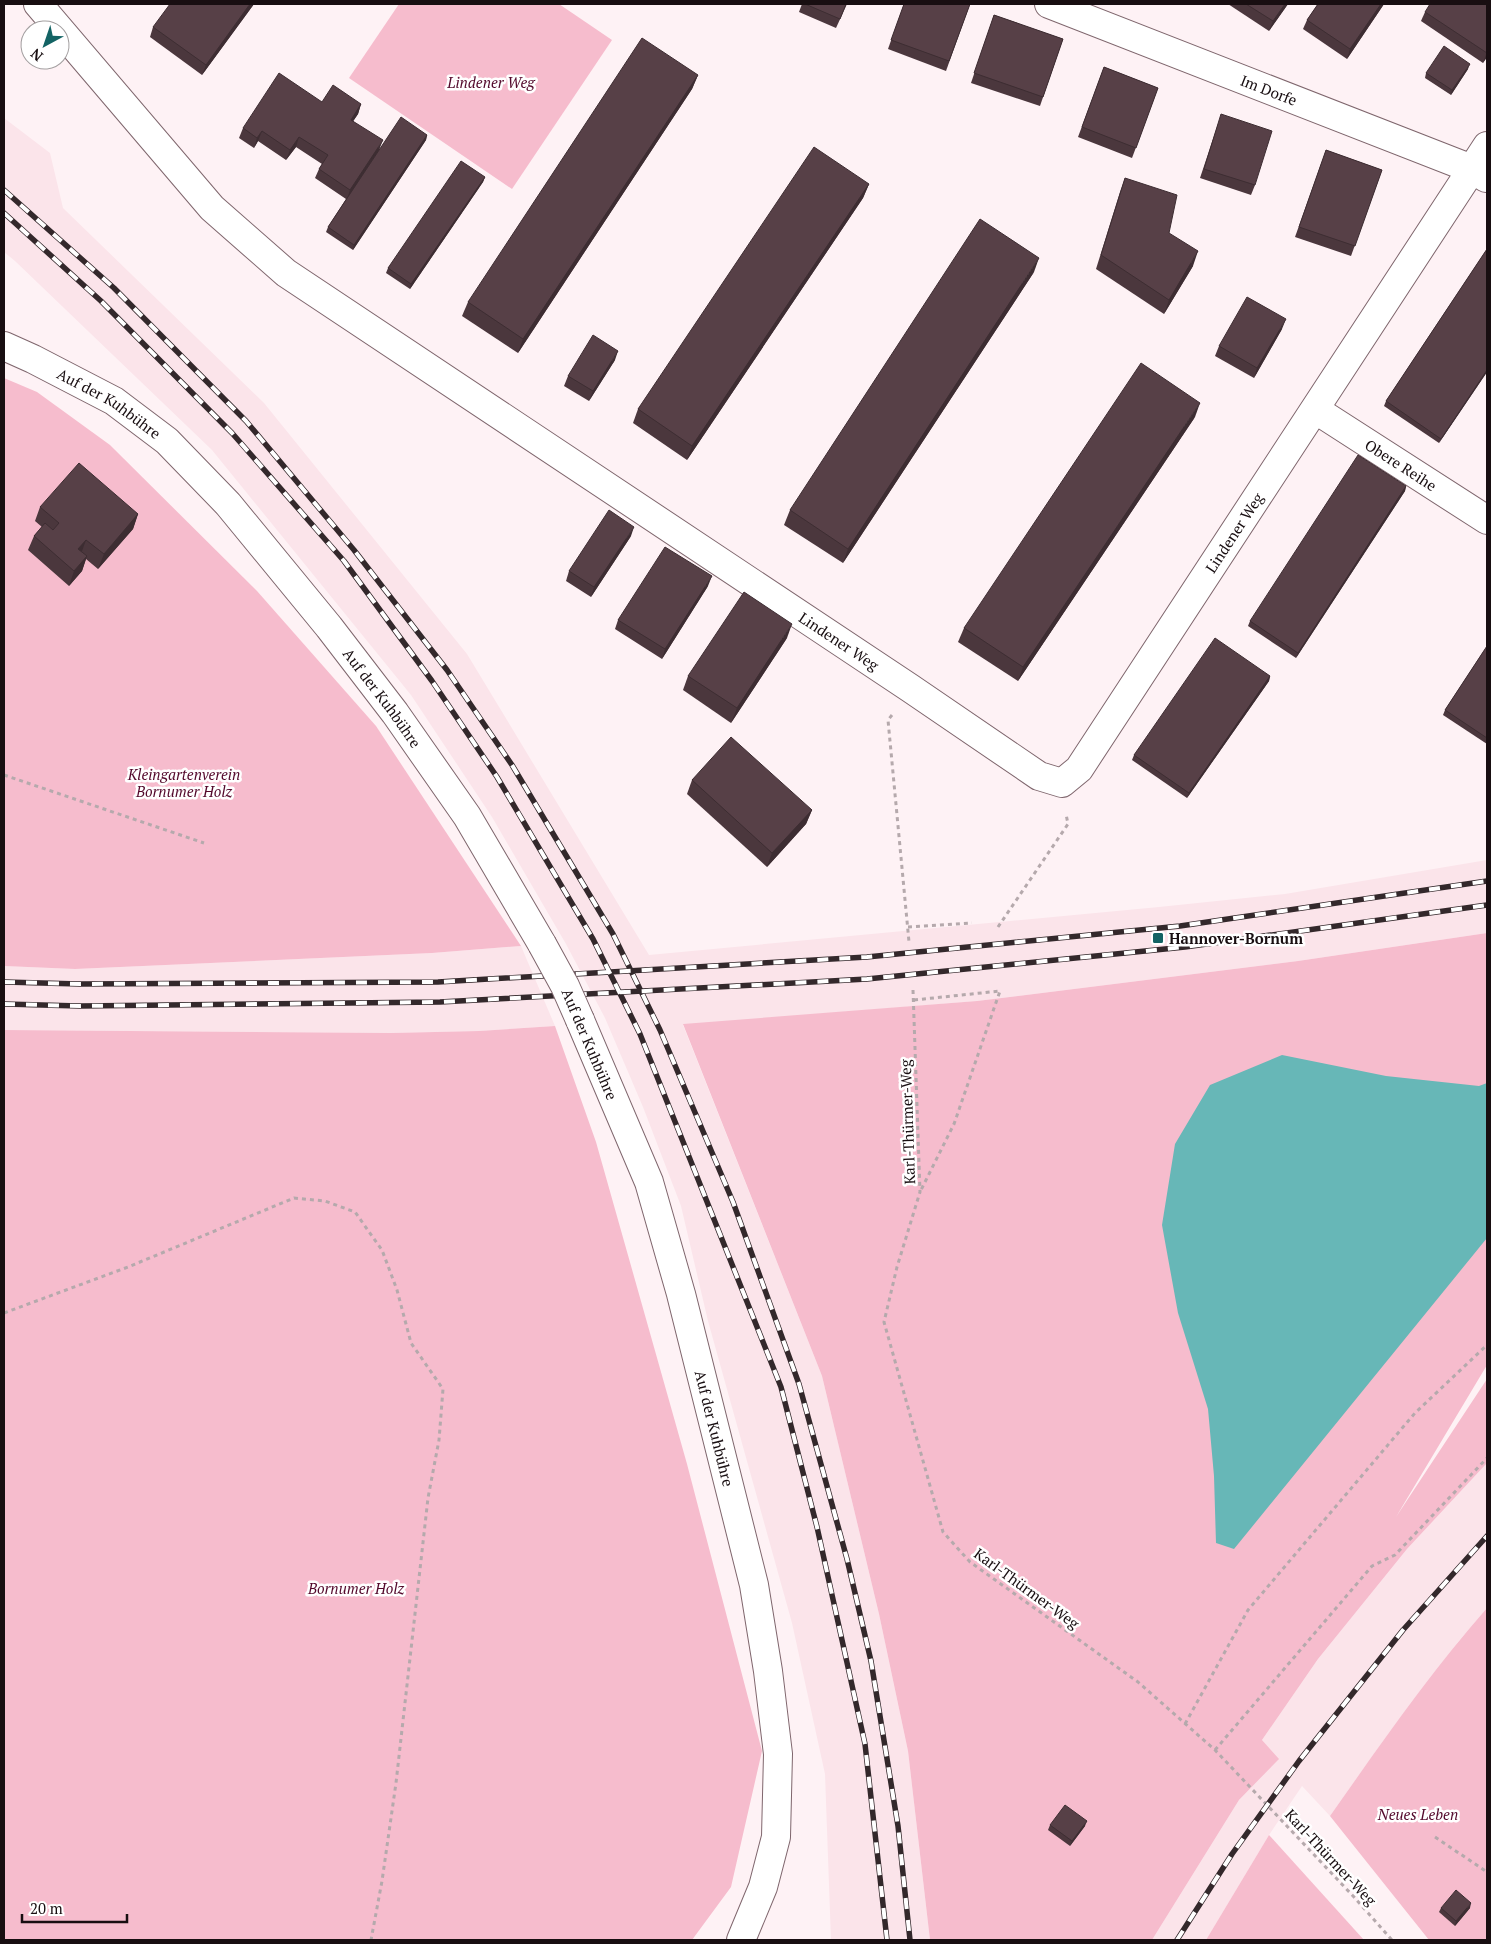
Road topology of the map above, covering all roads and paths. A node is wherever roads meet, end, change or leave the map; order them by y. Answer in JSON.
{"nodes":[{"id":1,"x":38,"y":4,"type":"edge"},
{"id":2,"x":1049,"y":4,"type":"edge"},
{"id":3,"x":1487,"y":146,"type":"edge"},
{"id":4,"x":1480,"y":174,"type":"edge"},
{"id":5,"x":4,"y":346,"type":"edge"},
{"id":6,"x":1316,"y":410,"type":"junction"},
{"id":7,"x":1487,"y":520,"type":"edge"},
{"id":8,"x":910,"y":688,"type":"junction"},
{"id":9,"x":4,"y":775,"type":"edge"},
{"id":10,"x":1062,"y":783,"type":"junction"},
{"id":11,"x":204,"y":843,"type":"dead end"},
{"id":12,"x":972,"y":923,"type":"dead end"},
{"id":13,"x":908,"y":926,"type":"junction"},
{"id":14,"x":998,"y":927,"type":"dead end"},
{"id":15,"x":909,"y":942,"type":"dead end"},
{"id":16,"x":913,"y":990,"type":"dead end"},
{"id":17,"x":914,"y":1000,"type":"junction"},
{"id":18,"x":920,"y":1192,"type":"junction"},
{"id":19,"x":4,"y":1313,"type":"edge"},
{"id":20,"x":1487,"y":1345,"type":"edge"},
{"id":21,"x":1487,"y":1458,"type":"edge"},
{"id":22,"x":1185,"y":1724,"type":"junction"},
{"id":23,"x":1215,"y":1750,"type":"junction"},
{"id":24,"x":1435,"y":1837,"type":"dead end"},
{"id":25,"x":1487,"y":1872,"type":"edge"},
{"id":26,"x":371,"y":1940,"type":"edge"},
{"id":27,"x":741,"y":1940,"type":"edge"},
{"id":28,"x":1392,"y":1940,"type":"edge"}],
"edges":[{"from":1,"to":8,"type":"street","name":"Lindener Weg"},
{"from":2,"to":4,"type":"street","name":"Im Dorfe"},
{"from":3,"to":4,"type":"street","name":"Lindener Weg"},
{"from":4,"to":6,"type":"street","name":"Lindener Weg"},
{"from":5,"to":27,"type":"street","name":"Auf der Kuhbühre","bridge":true},
{"from":6,"to":7,"type":"street","name":"Obere Reihe"},
{"from":6,"to":10,"type":"street","name":"Lindener Weg"},
{"from":8,"to":10,"type":"street","name":"Lindener Weg"},
{"from":8,"to":13,"type":"path"},
{"from":9,"to":11,"type":"path"},
{"from":10,"to":14,"type":"path"},
{"from":12,"to":13,"type":"path"},
{"from":13,"to":15,"type":"path"},
{"from":16,"to":17,"type":"path","name":"Karl-Thürmer-Weg"},
{"from":17,"to":18,"type":"path","name":"Karl-Thürmer-Weg"},
{"from":17,"to":18,"type":"path"},
{"from":18,"to":22,"type":"path","name":"Karl-Thürmer-Weg"},
{"from":19,"to":26,"type":"path"},
{"from":20,"to":22,"type":"path"},
{"from":21,"to":23,"type":"path"},
{"from":22,"to":23,"type":"path","name":"Karl-Thürmer-Weg"},
{"from":23,"to":28,"type":"path","name":"Karl-Thürmer-Weg"},
{"from":24,"to":25,"type":"path"}]}
